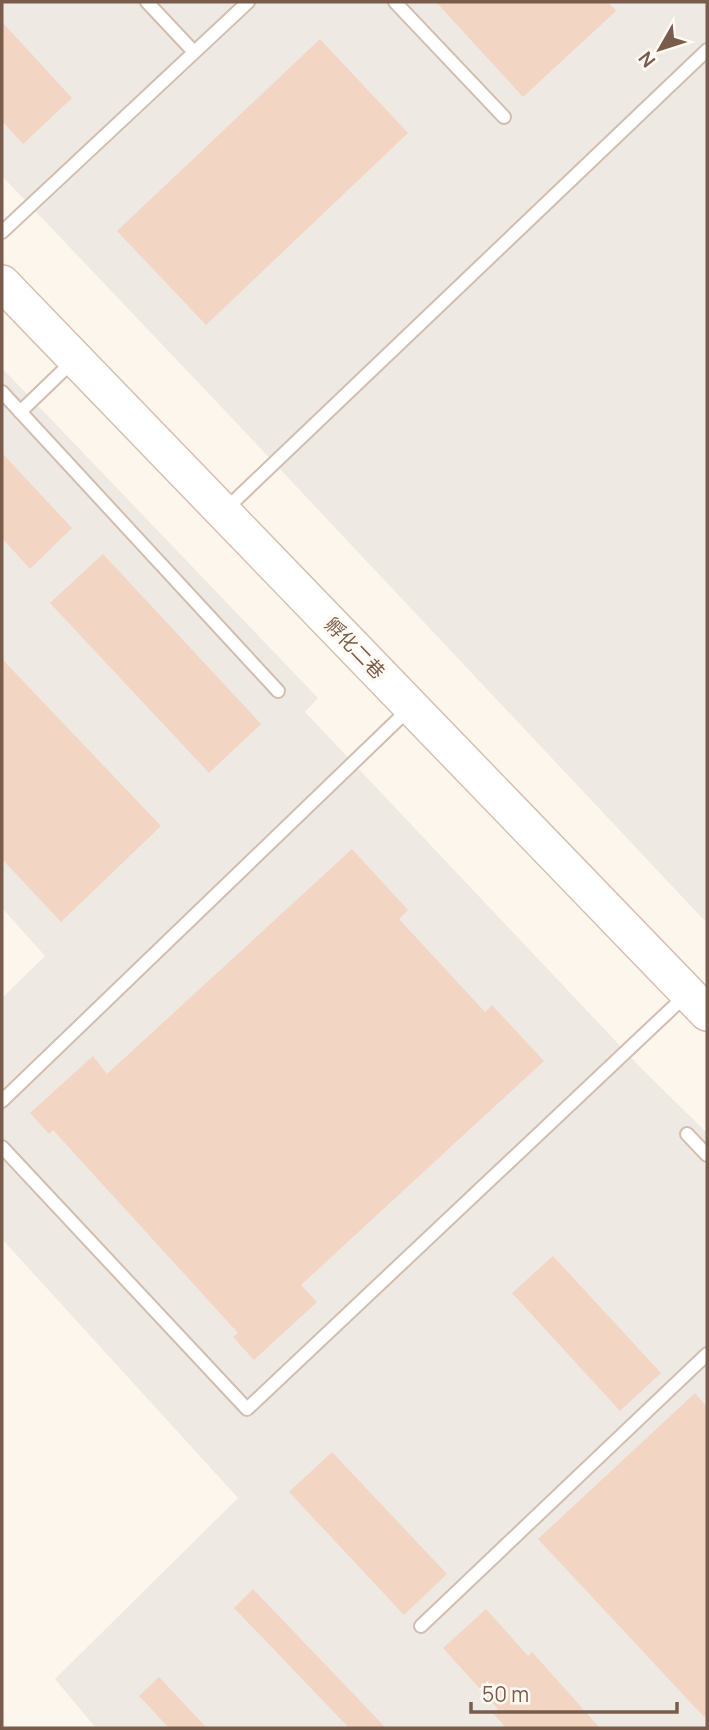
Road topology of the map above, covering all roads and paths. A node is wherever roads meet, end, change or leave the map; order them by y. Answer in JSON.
{"nodes":[{"id":1,"x":146,"y":2,"type":"edge"},
{"id":2,"x":248,"y":2,"type":"edge"},
{"id":3,"x":395,"y":2,"type":"edge"},
{"id":4,"x":194,"y":52,"type":"junction"},
{"id":5,"x":705,"y":58,"type":"edge"},
{"id":6,"x":504,"y":117,"type":"dead end"},
{"id":7,"x":2,"y":232,"type":"edge"},
{"id":8,"x":2,"y":283,"type":"edge"},
{"id":9,"x":75,"y":359,"type":"junction"},
{"id":10,"x":2,"y":392,"type":"edge"},
{"id":11,"x":20,"y":412,"type":"junction"},
{"id":12,"x":223,"y":512,"type":"junction"},
{"id":13,"x":278,"y":691,"type":"dead end"},
{"id":14,"x":411,"y":707,"type":"junction"},
{"id":15,"x":698,"y":1003,"type":"edge"},
{"id":16,"x":2,"y":1101,"type":"edge"},
{"id":17,"x":687,"y":1134,"type":"dead end"},
{"id":18,"x":2,"y":1147,"type":"edge"},
{"id":19,"x":707,"y":1155,"type":"edge"},
{"id":20,"x":707,"y":1354,"type":"edge"},
{"id":21,"x":421,"y":1626,"type":"dead end"}],
"edges":[{"from":1,"to":4,"type":"lane"},
{"from":2,"to":4,"type":"lane"},
{"from":3,"to":6,"type":"lane"},
{"from":4,"to":7,"type":"lane"},
{"from":5,"to":12,"type":"lane"},
{"from":8,"to":9,"type":"street","name":"孵化二巷"},
{"from":9,"to":11,"type":"lane"},
{"from":9,"to":12,"type":"street","name":"孵化二巷"},
{"from":10,"to":11,"type":"lane"},
{"from":11,"to":13,"type":"lane"},
{"from":12,"to":14,"type":"street","name":"孵化二巷"},
{"from":14,"to":15,"type":"street","name":"孵化二巷"},
{"from":14,"to":16,"type":"lane"},
{"from":15,"to":18,"type":"lane"},
{"from":17,"to":19,"type":"lane"},
{"from":20,"to":21,"type":"lane"}]}
